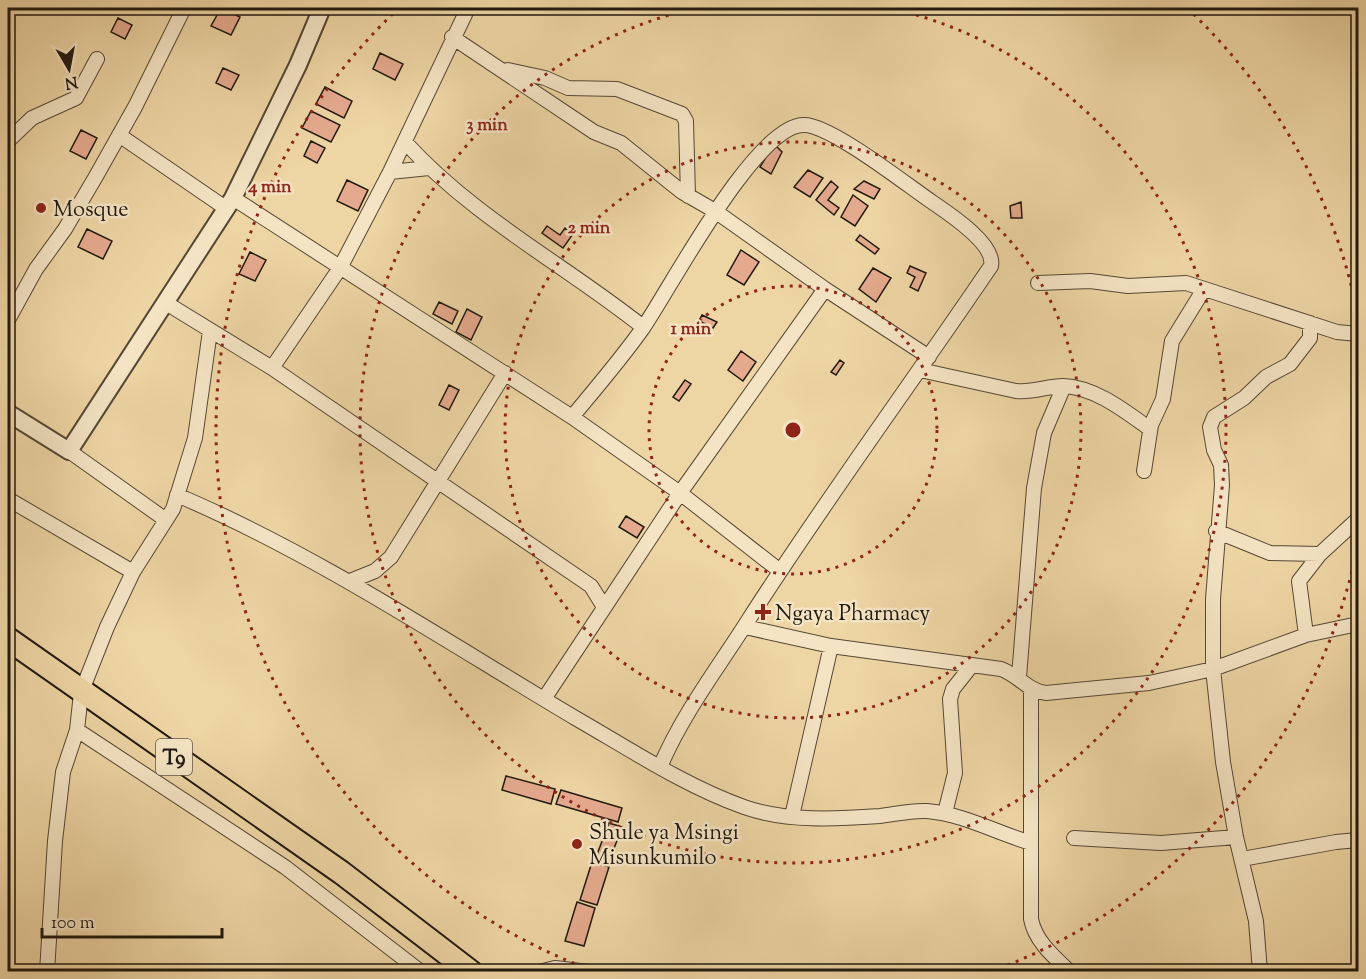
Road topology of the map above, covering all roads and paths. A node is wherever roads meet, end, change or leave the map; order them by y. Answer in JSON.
{"nodes":[{"id":1,"x":184,"y":8,"type":"edge"},
{"id":2,"x":322,"y":8,"type":"edge"},
{"id":3,"x":468,"y":8,"type":"edge"},
{"id":4,"x":452,"y":37,"type":"junction"},
{"id":5,"x":97,"y":59,"type":"dead end"},
{"id":6,"x":500,"y":68,"type":"junction"},
{"id":7,"x":119,"y":135,"type":"junction"},
{"id":8,"x":8,"y":141,"type":"edge"},
{"id":9,"x":405,"y":142,"type":"junction"},
{"id":10,"x":429,"y":168,"type":"junction"},
{"id":11,"x":390,"y":172,"type":"junction"},
{"id":12,"x":688,"y":196,"type":"junction"},
{"id":13,"x":230,"y":203,"type":"junction"},
{"id":14,"x":716,"y":211,"type":"junction"},
{"id":15,"x":340,"y":268,"type":"junction"},
{"id":16,"x":1038,"y":283,"type":"dead end"},
{"id":17,"x":1204,"y":289,"type":"junction"},
{"id":18,"x":825,"y":290,"type":"junction"},
{"id":19,"x":166,"y":303,"type":"junction"},
{"id":20,"x":8,"y":320,"type":"edge"},
{"id":21,"x":1310,"y":323,"type":"junction"},
{"id":22,"x":643,"y":327,"type":"junction"},
{"id":23,"x":210,"y":331,"type":"junction"},
{"id":24,"x":1359,"y":334,"type":"edge"},
{"id":25,"x":929,"y":357,"type":"junction"},
{"id":26,"x":272,"y":368,"type":"junction"},
{"id":27,"x":920,"y":370,"type":"junction"},
{"id":28,"x":505,"y":373,"type":"junction"},
{"id":29,"x":1064,"y":386,"type":"junction"},
{"id":30,"x":8,"y":413,"type":"edge"},
{"id":31,"x":572,"y":417,"type":"junction"},
{"id":32,"x":1150,"y":429,"type":"junction"},
{"id":33,"x":69,"y":451,"type":"junction"},
{"id":34,"x":1144,"y":471,"type":"dead end"},
{"id":35,"x":438,"y":483,"type":"junction"},
{"id":36,"x":680,"y":493,"type":"junction"},
{"id":37,"x":177,"y":495,"type":"junction"},
{"id":38,"x":8,"y":499,"type":"edge"},
{"id":39,"x":1359,"y":519,"type":"edge"},
{"id":40,"x":166,"y":520,"type":"junction"},
{"id":41,"x":1216,"y":531,"type":"junction"},
{"id":42,"x":1320,"y":554,"type":"junction"},
{"id":43,"x":780,"y":571,"type":"junction"},
{"id":44,"x":133,"y":572,"type":"junction"},
{"id":45,"x":350,"y":581,"type":"junction"},
{"id":46,"x":591,"y":586,"type":"junction"},
{"id":47,"x":619,"y":586,"type":"junction"},
{"id":48,"x":604,"y":607,"type":"junction"},
{"id":49,"x":1359,"y":624,"type":"edge"},
{"id":50,"x":745,"y":627,"type":"junction"},
{"id":51,"x":1306,"y":635,"type":"junction"},
{"id":52,"x":8,"y":639,"type":"edge"},
{"id":53,"x":831,"y":646,"type":"junction"},
{"id":54,"x":972,"y":665,"type":"junction"},
{"id":55,"x":1213,"y":669,"type":"junction"},
{"id":56,"x":1019,"y":677,"type":"junction"},
{"id":57,"x":1030,"y":689,"type":"junction"},
{"id":58,"x":81,"y":693,"type":"junction"},
{"id":59,"x":544,"y":699,"type":"junction"},
{"id":60,"x":77,"y":730,"type":"junction"},
{"id":61,"x":660,"y":767,"type":"junction"},
{"id":62,"x":945,"y":813,"type":"junction"},
{"id":63,"x":792,"y":816,"type":"junction"},
{"id":64,"x":1236,"y":837,"type":"junction"},
{"id":65,"x":1074,"y":838,"type":"dead end"},
{"id":66,"x":1359,"y":840,"type":"edge"},
{"id":67,"x":1031,"y":843,"type":"junction"},
{"id":68,"x":1242,"y":859,"type":"junction"},
{"id":69,"x":47,"y":972,"type":"edge"},
{"id":70,"x":421,"y":972,"type":"edge"},
{"id":71,"x":471,"y":972,"type":"edge"},
{"id":72,"x":539,"y":972,"type":"edge"},
{"id":73,"x":589,"y":972,"type":"edge"},
{"id":74,"x":1070,"y":972,"type":"edge"},
{"id":75,"x":1260,"y":972,"type":"edge"}],
"edges":[{"from":1,"to":7,"type":"street"},
{"from":2,"to":13,"type":"street"},
{"from":3,"to":4,"type":"street"},
{"from":4,"to":6,"type":"street"},
{"from":4,"to":9,"type":"street"},
{"from":5,"to":8,"type":"street"},
{"from":6,"to":12,"type":"street"},
{"from":6,"to":12,"type":"street"},
{"from":7,"to":13,"type":"street"},
{"from":7,"to":20,"type":"street"},
{"from":9,"to":10,"type":"street"},
{"from":9,"to":11,"type":"street"},
{"from":10,"to":11,"type":"street"},
{"from":10,"to":22,"type":"street"},
{"from":11,"to":15,"type":"street"},
{"from":12,"to":14,"type":"street"},
{"from":13,"to":15,"type":"street"},
{"from":13,"to":19,"type":"street"},
{"from":14,"to":18,"type":"street"},
{"from":14,"to":22,"type":"street"},
{"from":14,"to":25,"type":"street"},
{"from":15,"to":26,"type":"street"},
{"from":15,"to":28,"type":"street"},
{"from":16,"to":17,"type":"street"},
{"from":17,"to":21,"type":"street"},
{"from":17,"to":32,"type":"street"},
{"from":18,"to":25,"type":"street"},
{"from":18,"to":36,"type":"street"},
{"from":19,"to":23,"type":"street"},
{"from":19,"to":33,"type":"street"},
{"from":21,"to":24,"type":"street"},
{"from":21,"to":41,"type":"street"},
{"from":22,"to":31,"type":"street"},
{"from":23,"to":26,"type":"street"},
{"from":23,"to":37,"type":"street"},
{"from":25,"to":27,"type":"street"},
{"from":26,"to":35,"type":"street"},
{"from":27,"to":29,"type":"street"},
{"from":27,"to":43,"type":"street"},
{"from":28,"to":31,"type":"street"},
{"from":28,"to":35,"type":"street"},
{"from":29,"to":32,"type":"street"},
{"from":29,"to":56,"type":"street"},
{"from":30,"to":33,"type":"street"},
{"from":31,"to":36,"type":"street"},
{"from":32,"to":34,"type":"street"},
{"from":33,"to":40,"type":"street"},
{"from":35,"to":45,"type":"street"},
{"from":35,"to":46,"type":"street"},
{"from":36,"to":43,"type":"street"},
{"from":36,"to":47,"type":"street"},
{"from":37,"to":40,"type":"street"},
{"from":37,"to":45,"type":"street"},
{"from":38,"to":44,"type":"street"},
{"from":39,"to":42,"type":"street"},
{"from":40,"to":44,"type":"street"},
{"from":41,"to":42,"type":"street"},
{"from":41,"to":55,"type":"street"},
{"from":42,"to":51,"type":"street"},
{"from":43,"to":50,"type":"street"},
{"from":44,"to":58,"type":"street"},
{"from":45,"to":59,"type":"street"},
{"from":46,"to":47,"type":"street"},
{"from":46,"to":48,"type":"street"},
{"from":47,"to":48,"type":"street"},
{"from":48,"to":59,"type":"street"},
{"from":49,"to":51,"type":"street"},
{"from":50,"to":53,"type":"street"},
{"from":50,"to":61,"type":"street"},
{"from":51,"to":55,"type":"street"},
{"from":52,"to":58,"type":"highway","number":"T9"},
{"from":53,"to":54,"type":"street"},
{"from":53,"to":63,"type":"street"},
{"from":54,"to":56,"type":"street"},
{"from":54,"to":62,"type":"street"},
{"from":55,"to":57,"type":"street"},
{"from":55,"to":64,"type":"street"},
{"from":56,"to":57,"type":"street"},
{"from":57,"to":67,"type":"street"},
{"from":58,"to":60,"type":"street"},
{"from":58,"to":71,"type":"highway","number":"T9"},
{"from":59,"to":61,"type":"street"},
{"from":60,"to":69,"type":"street"},
{"from":60,"to":70,"type":"street"},
{"from":61,"to":63,"type":"street"},
{"from":62,"to":63,"type":"street"},
{"from":62,"to":67,"type":"street"},
{"from":64,"to":65,"type":"street"},
{"from":64,"to":68,"type":"street"},
{"from":66,"to":68,"type":"street"},
{"from":67,"to":74,"type":"street"},
{"from":68,"to":75,"type":"street"},
{"from":72,"to":73,"type":"street"}]}
